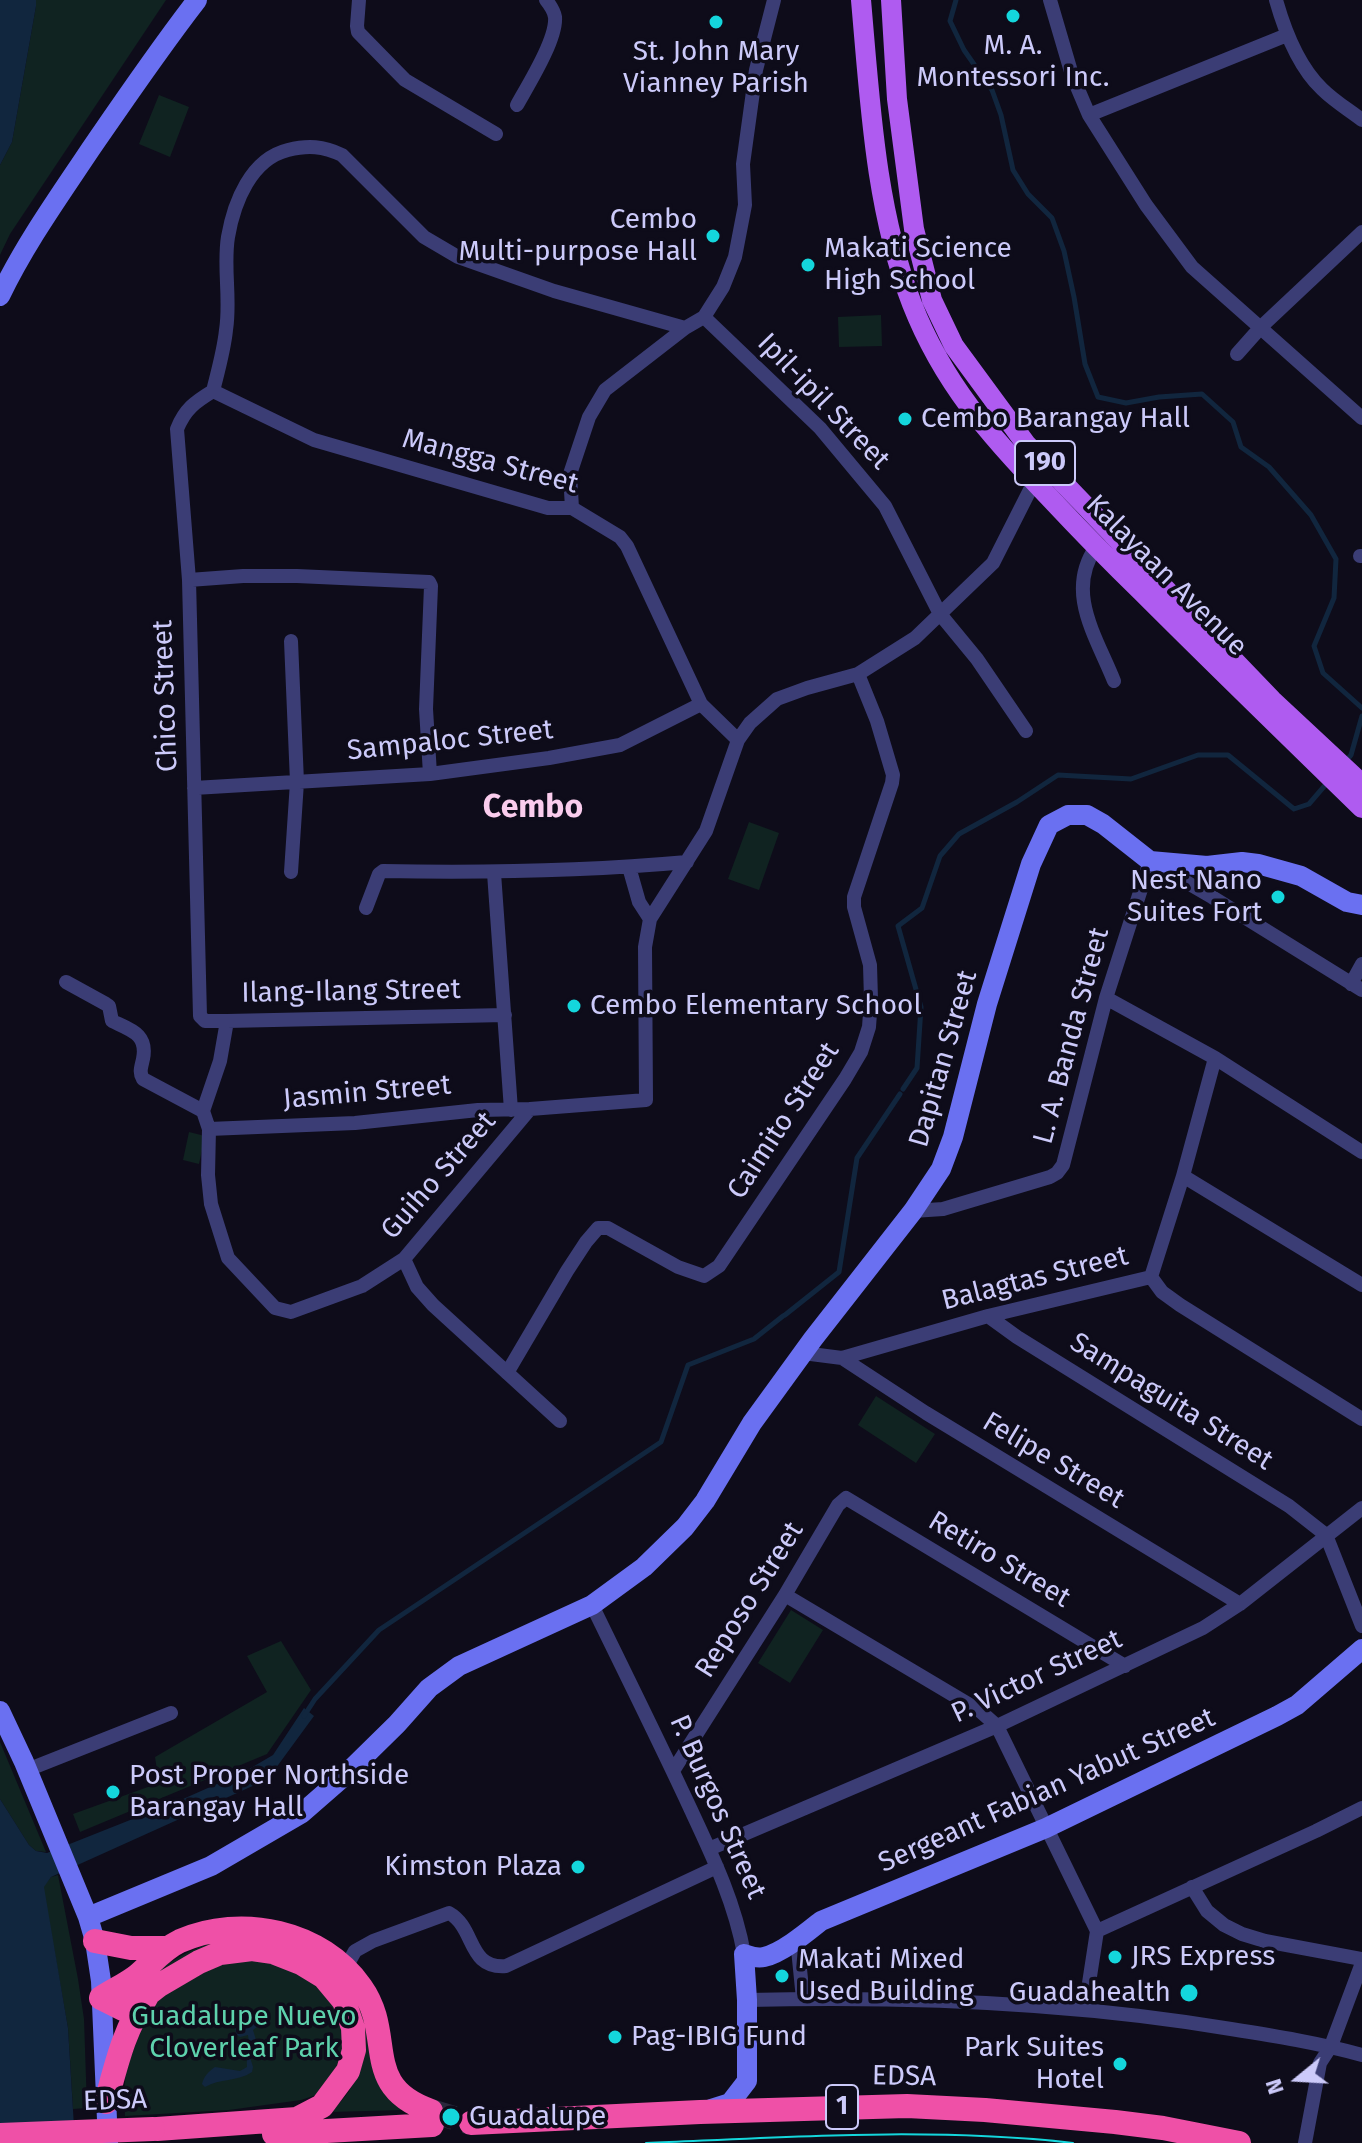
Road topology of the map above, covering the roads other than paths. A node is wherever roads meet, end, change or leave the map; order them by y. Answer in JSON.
{"nodes":[{"id":1,"x":197,"y":0,"type":"edge"},
{"id":2,"x":359,"y":0,"type":"edge"},
{"id":3,"x":546,"y":0,"type":"edge"},
{"id":4,"x":774,"y":0,"type":"edge"},
{"id":5,"x":861,"y":0,"type":"edge"},
{"id":6,"x":891,"y":0,"type":"edge"},
{"id":7,"x":1050,"y":0,"type":"edge"},
{"id":8,"x":1276,"y":0,"type":"edge"},
{"id":9,"x":1287,"y":35,"type":"junction"},
{"id":10,"x":517,"y":105,"type":"dead end"},
{"id":11,"x":1089,"y":115,"type":"junction"},
{"id":12,"x":1362,"y":120,"type":"edge"},
{"id":13,"x":496,"y":134,"type":"dead end"},
{"id":14,"x":1362,"y":232,"type":"edge"},
{"id":15,"x":0,"y":296,"type":"edge"},
{"id":16,"x":704,"y":317,"type":"junction"},
{"id":17,"x":1261,"y":327,"type":"junction"},
{"id":18,"x":685,"y":328,"type":"junction"},
{"id":19,"x":1237,"y":354,"type":"dead end"},
{"id":20,"x":213,"y":391,"type":"junction"},
{"id":21,"x":1362,"y":418,"type":"edge"},
{"id":22,"x":1034,"y":482,"type":"junction"},
{"id":23,"x":572,"y":508,"type":"junction"},
{"id":24,"x":1096,"y":547,"type":"junction"},
{"id":25,"x":189,"y":580,"type":"junction"},
{"id":26,"x":940,"y":614,"type":"junction"},
{"id":27,"x":291,"y":641,"type":"dead end"},
{"id":28,"x":858,"y":674,"type":"junction"},
{"id":29,"x":1114,"y":681,"type":"dead end"},
{"id":30,"x":701,"y":704,"type":"junction"},
{"id":31,"x":1026,"y":731,"type":"dead end"},
{"id":32,"x":738,"y":740,"type":"junction"},
{"id":33,"x":1322,"y":757,"type":"junction"},
{"id":34,"x":430,"y":774,"type":"junction"},
{"id":35,"x":297,"y":782,"type":"junction"},
{"id":36,"x":194,"y":788,"type":"junction"},
{"id":37,"x":1358,"y":796,"type":"edge"},
{"id":38,"x":1150,"y":861,"type":"junction"},
{"id":39,"x":687,"y":862,"type":"junction"},
{"id":40,"x":629,"y":867,"type":"junction"},
{"id":41,"x":291,"y":872,"type":"dead end"},
{"id":42,"x":494,"y":873,"type":"junction"},
{"id":43,"x":1362,"y":905,"type":"edge"},
{"id":44,"x":366,"y":908,"type":"dead end"},
{"id":45,"x":650,"y":919,"type":"junction"},
{"id":46,"x":1362,"y":964,"type":"edge"},
{"id":47,"x":66,"y":982,"type":"dead end"},
{"id":48,"x":1356,"y":987,"type":"edge"},
{"id":49,"x":1106,"y":998,"type":"junction"},
{"id":50,"x":505,"y":1015,"type":"junction"},
{"id":51,"x":200,"y":1016,"type":"joint"},
{"id":52,"x":227,"y":1021,"type":"junction"},
{"id":53,"x":1215,"y":1058,"type":"junction"},
{"id":54,"x":530,"y":1109,"type":"junction"},
{"id":55,"x":511,"y":1110,"type":"junction"},
{"id":56,"x":203,"y":1111,"type":"junction"},
{"id":57,"x":209,"y":1129,"type":"junction"},
{"id":58,"x":1362,"y":1152,"type":"edge"},
{"id":59,"x":1183,"y":1176,"type":"junction"},
{"id":60,"x":913,"y":1211,"type":"junction"},
{"id":61,"x":404,"y":1259,"type":"junction"},
{"id":62,"x":1151,"y":1277,"type":"junction"},
{"id":63,"x":1362,"y":1285,"type":"edge"},
{"id":64,"x":988,"y":1316,"type":"junction"},
{"id":65,"x":803,"y":1353,"type":"junction"},
{"id":66,"x":842,"y":1358,"type":"junction"},
{"id":67,"x":507,"y":1373,"type":"junction"},
{"id":68,"x":1362,"y":1419,"type":"edge"},
{"id":69,"x":560,"y":1421,"type":"dead end"},
{"id":70,"x":846,"y":1498,"type":"joint"},
{"id":71,"x":1362,"y":1508,"type":"edge"},
{"id":72,"x":1326,"y":1535,"type":"junction"},
{"id":73,"x":785,"y":1595,"type":"junction"},
{"id":74,"x":1240,"y":1604,"type":"junction"},
{"id":75,"x":592,"y":1605,"type":"junction"},
{"id":76,"x":1362,"y":1626,"type":"edge"},
{"id":77,"x":1362,"y":1649,"type":"edge"},
{"id":78,"x":1125,"y":1666,"type":"junction"},
{"id":79,"x":0,"y":1711,"type":"edge"},
{"id":80,"x":171,"y":1713,"type":"dead end"},
{"id":81,"x":997,"y":1726,"type":"junction"},
{"id":82,"x":27,"y":1770,"type":"junction"},
{"id":83,"x":673,"y":1771,"type":"junction"},
{"id":84,"x":1362,"y":1808,"type":"edge"},
{"id":85,"x":1046,"y":1828,"type":"junction"},
{"id":86,"x":709,"y":1849,"type":"junction"},
{"id":87,"x":717,"y":1867,"type":"junction"},
{"id":88,"x":1192,"y":1887,"type":"junction"},
{"id":89,"x":92,"y":1929,"type":"junction"},
{"id":90,"x":1097,"y":1931,"type":"junction"},
{"id":91,"x":797,"y":1939,"type":"junction"},
{"id":92,"x":166,"y":1948,"type":"junction"},
{"id":93,"x":744,"y":1954,"type":"junction"},
{"id":94,"x":1362,"y":1961,"type":"edge"},
{"id":95,"x":345,"y":1969,"type":"junction"},
{"id":96,"x":147,"y":1996,"type":"junction"},
{"id":97,"x":101,"y":1998,"type":"junction"},
{"id":98,"x":803,"y":1999,"type":"junction"},
{"id":99,"x":747,"y":2000,"type":"junction"},
{"id":100,"x":1085,"y":2009,"type":"junction"},
{"id":101,"x":1331,"y":2046,"type":"junction"},
{"id":102,"x":1362,"y":2055,"type":"edge"},
{"id":103,"x":106,"y":2102,"type":"junction"},
{"id":104,"x":700,"y":2112,"type":"junction"},
{"id":105,"x":471,"y":2123,"type":"tunnel mouth"},
{"id":106,"x":162,"y":2133,"type":"edge"},
{"id":107,"x":0,"y":2135,"type":"edge"},
{"id":108,"x":108,"y":2143,"type":"edge"},
{"id":109,"x":1239,"y":2143,"type":"edge"},
{"id":110,"x":1305,"y":2143,"type":"edge"}],
"edges":[{"from":1,"to":15,"type":"street"},
{"from":2,"to":13,"type":"street"},
{"from":3,"to":10,"type":"street"},
{"from":4,"to":16,"type":"street"},
{"from":5,"to":22,"type":"main road","name":"Kalayaan Avenue","number":"190"},
{"from":6,"to":33,"type":"main road","name":"Kalayaan Avenue","number":"190"},
{"from":7,"to":11,"type":"street"},
{"from":8,"to":9,"type":"street"},
{"from":9,"to":11,"type":"street"},
{"from":9,"to":12,"type":"street"},
{"from":11,"to":17,"type":"street"},
{"from":14,"to":17,"type":"street"},
{"from":16,"to":18,"type":"street"},
{"from":16,"to":26,"type":"street","name":"Ipil-ipil Street"},
{"from":17,"to":19,"type":"street"},
{"from":17,"to":21,"type":"street"},
{"from":18,"to":20,"type":"street"},
{"from":18,"to":23,"type":"street"},
{"from":20,"to":23,"type":"street","name":"Mangga Street"},
{"from":20,"to":25,"type":"street","name":"Chico Street"},
{"from":22,"to":24,"type":"main road","name":"Kalayaan Avenue","number":"190"},
{"from":22,"to":26,"type":"street"},
{"from":23,"to":30,"type":"street","name":"Mangga Street"},
{"from":24,"to":29,"type":"street"},
{"from":24,"to":33,"type":"main road","name":"Kalayaan Avenue","number":"190"},
{"from":25,"to":34,"type":"street"},
{"from":25,"to":36,"type":"street","name":"Chico Street"},
{"from":26,"to":28,"type":"street"},
{"from":26,"to":31,"type":"street","name":"Ipil-ipil Street"},
{"from":27,"to":35,"type":"street"},
{"from":28,"to":32,"type":"street"},
{"from":28,"to":67,"type":"street","name":"Caimito Street"},
{"from":30,"to":32,"type":"street","name":"Mangga Street"},
{"from":30,"to":34,"type":"street","name":"Sampaloc Street"},
{"from":32,"to":39,"type":"street"},
{"from":33,"to":37,"type":"main road","name":"Kalayaan Avenue","number":"190"},
{"from":34,"to":35,"type":"street","name":"Sampaloc Street"},
{"from":35,"to":36,"type":"street","name":"Sampaloc Street"},
{"from":35,"to":41,"type":"street"},
{"from":36,"to":51,"type":"street","name":"Chico Street"},
{"from":38,"to":43,"type":"street"},
{"from":38,"to":48,"type":"street","name":"Dapitan Street"},
{"from":38,"to":49,"type":"street","name":"L. A. Banda Street"},
{"from":38,"to":60,"type":"street","name":"Dapitan Street"},
{"from":39,"to":40,"type":"street"},
{"from":39,"to":45,"type":"street"},
{"from":40,"to":42,"type":"street"},
{"from":40,"to":45,"type":"street"},
{"from":42,"to":44,"type":"street"},
{"from":42,"to":50,"type":"street"},
{"from":45,"to":54,"type":"street","name":"Jasmin Street"},
{"from":46,"to":48,"type":"street"},
{"from":47,"to":56,"type":"street"},
{"from":49,"to":53,"type":"street"},
{"from":49,"to":60,"type":"street","name":"L. A. Banda Street"},
{"from":50,"to":52,"type":"street","name":"Ilang-Ilang Street"},
{"from":50,"to":55,"type":"street"},
{"from":51,"to":52,"type":"street","name":"Ilang-Ilang Street"},
{"from":52,"to":56,"type":"street"},
{"from":53,"to":58,"type":"street"},
{"from":53,"to":59,"type":"street","name":"Balagtas Street"},
{"from":54,"to":55,"type":"street","name":"Jasmin Street"},
{"from":54,"to":61,"type":"street","name":"Guiho Street"},
{"from":55,"to":57,"type":"street","name":"Jasmin Street"},
{"from":56,"to":57,"type":"street","name":"Guiho Street"},
{"from":57,"to":61,"type":"street","name":"Guiho Street"},
{"from":59,"to":62,"type":"street","name":"Balagtas Street"},
{"from":59,"to":63,"type":"street"},
{"from":60,"to":65,"type":"street","name":"Dapitan Street"},
{"from":61,"to":67,"type":"street"},
{"from":62,"to":64,"type":"street","name":"Balagtas Street"},
{"from":62,"to":68,"type":"street"},
{"from":64,"to":66,"type":"street","name":"Balagtas Street"},
{"from":64,"to":72,"type":"street","name":"Sampaguita Street"},
{"from":65,"to":66,"type":"street","name":"Balagtas Street"},
{"from":65,"to":75,"type":"street","name":"Dapitan Street"},
{"from":66,"to":74,"type":"street","name":"Felipe Street"},
{"from":67,"to":69,"type":"street"},
{"from":70,"to":73,"type":"street","name":"Reposo Street"},
{"from":70,"to":78,"type":"street","name":"Retiro Street"},
{"from":71,"to":72,"type":"street","name":"P. Victor Street"},
{"from":72,"to":74,"type":"street","name":"P. Victor Street"},
{"from":72,"to":76,"type":"street"},
{"from":73,"to":81,"type":"street"},
{"from":73,"to":83,"type":"street","name":"Reposo Street"},
{"from":74,"to":78,"type":"street","name":"P. Victor Street"},
{"from":75,"to":83,"type":"street","name":"P. Burgos Street"},
{"from":75,"to":89,"type":"street","name":"Dapitan Street"},
{"from":77,"to":85,"type":"street","name":"Sergeant Fabian Yabut Street"},
{"from":78,"to":81,"type":"street","name":"P. Victor Street"},
{"from":79,"to":82,"type":"street"},
{"from":80,"to":82,"type":"street"},
{"from":81,"to":85,"type":"street"},
{"from":81,"to":86,"type":"street","name":"P. Victor Street"},
{"from":82,"to":89,"type":"street"},
{"from":83,"to":86,"type":"street","name":"P. Burgos Street"},
{"from":84,"to":88,"type":"street"},
{"from":85,"to":90,"type":"street"},
{"from":85,"to":91,"type":"street","name":"Sergeant Fabian Yabut Street"},
{"from":86,"to":87,"type":"street","name":"P. Burgos Street"},
{"from":87,"to":93,"type":"street","name":"P. Burgos Street"},
{"from":87,"to":95,"type":"street"},
{"from":88,"to":90,"type":"street"},
{"from":88,"to":94,"type":"street"},
{"from":89,"to":92,"type":"highway"},
{"from":89,"to":97,"type":"street"},
{"from":90,"to":100,"type":"street"},
{"from":91,"to":93,"type":"street","name":"Sergeant Fabian Yabut Street"},
{"from":91,"to":98,"type":"street"},
{"from":92,"to":95,"type":"highway"},
{"from":92,"to":97,"type":"highway"},
{"from":93,"to":99,"type":"street","name":"P. Burgos Street"},
{"from":94,"to":101,"type":"street"},
{"from":95,"to":106,"type":"highway","name":"EDSA"},
{"from":96,"to":97,"type":"highway"},
{"from":96,"to":103,"type":"highway"},
{"from":96,"to":106,"type":"highway"},
{"from":97,"to":103,"type":"street"},
{"from":98,"to":99,"type":"street"},
{"from":98,"to":100,"type":"street"},
{"from":99,"to":104,"type":"street","name":"P. Burgos Street"},
{"from":100,"to":101,"type":"street"},
{"from":101,"to":102,"type":"street"},
{"from":101,"to":110,"type":"street"},
{"from":103,"to":108,"type":"street"},
{"from":104,"to":105,"type":"highway","name":"EDSA","number":"1"},
{"from":104,"to":109,"type":"highway","name":"EDSA","number":"1"},
{"from":106,"to":107,"type":"highway","name":"EDSA","bridge":true}]}
